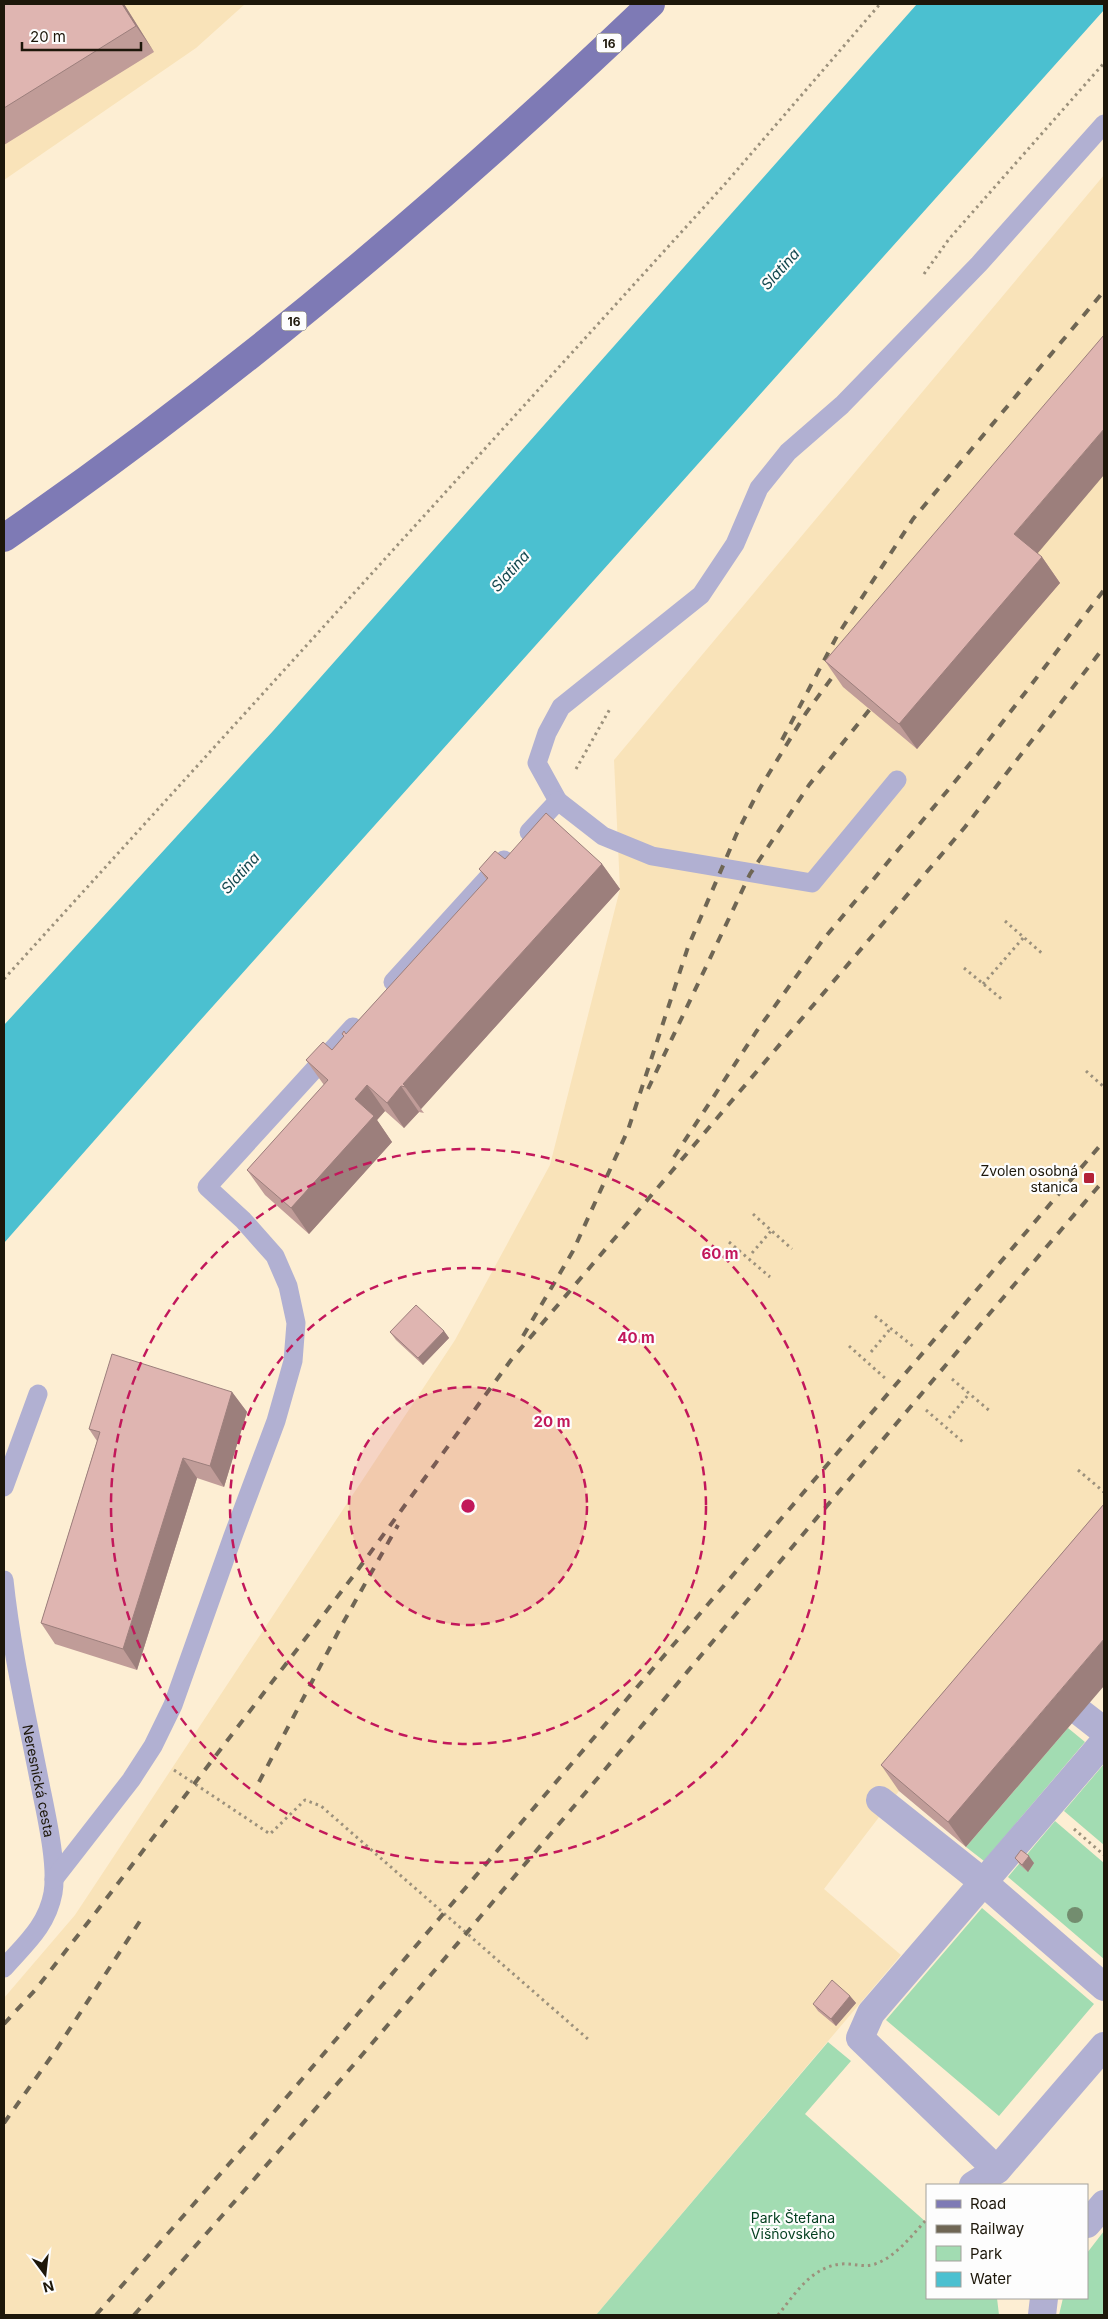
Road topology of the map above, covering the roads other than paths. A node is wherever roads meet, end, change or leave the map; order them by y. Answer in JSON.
{"nodes":[{"id":1,"x":651,"y":4,"type":"edge"},
{"id":2,"x":1104,"y":124,"type":"edge"},
{"id":3,"x":4,"y":538,"type":"edge"},
{"id":4,"x":897,"y":780,"type":"dead end"},
{"id":5,"x":558,"y":801,"type":"junction"},
{"id":6,"x":379,"y":998,"type":"edge"},
{"id":7,"x":366,"y":1012,"type":"edge"},
{"id":8,"x":38,"y":1394,"type":"dead end"},
{"id":9,"x":4,"y":1487,"type":"edge"},
{"id":10,"x":4,"y":1580,"type":"edge"},
{"id":11,"x":1081,"y":1713,"type":"dead end"},
{"id":12,"x":1104,"y":1731,"type":"edge"},
{"id":13,"x":1104,"y":1742,"type":"edge"},
{"id":14,"x":880,"y":1800,"type":"edge"},
{"id":15,"x":54,"y":1879,"type":"junction"},
{"id":16,"x":983,"y":1882,"type":"junction"},
{"id":17,"x":4,"y":1968,"type":"edge"},
{"id":18,"x":1104,"y":1987,"type":"edge"},
{"id":19,"x":1104,"y":2046,"type":"edge"},
{"id":20,"x":997,"y":2170,"type":"junction"},
{"id":21,"x":975,"y":2184,"type":"edge"},
{"id":22,"x":1104,"y":2204,"type":"edge"},
{"id":23,"x":1088,"y":2223,"type":"edge"},
{"id":24,"x":1044,"y":2299,"type":"edge"},
{"id":25,"x":1042,"y":2315,"type":"edge"}],
"edges":[{"from":1,"to":3,"type":"main road","number":"16"},
{"from":2,"to":5,"type":"lane"},
{"from":4,"to":5,"type":"lane"},
{"from":5,"to":6,"type":"lane"},
{"from":7,"to":15,"type":"lane"},
{"from":8,"to":9,"type":"lane"},
{"from":10,"to":15,"type":"lane","name":"Neresnická cesta"},
{"from":11,"to":12,"type":"street"},
{"from":13,"to":16,"type":"street"},
{"from":14,"to":16,"type":"street"},
{"from":15,"to":17,"type":"lane","name":"Neresnická cesta"},
{"from":16,"to":18,"type":"street"},
{"from":16,"to":20,"type":"street"},
{"from":19,"to":20,"type":"street"},
{"from":20,"to":21,"type":"street"},
{"from":22,"to":23,"type":"street"},
{"from":24,"to":25,"type":"street"}]}
